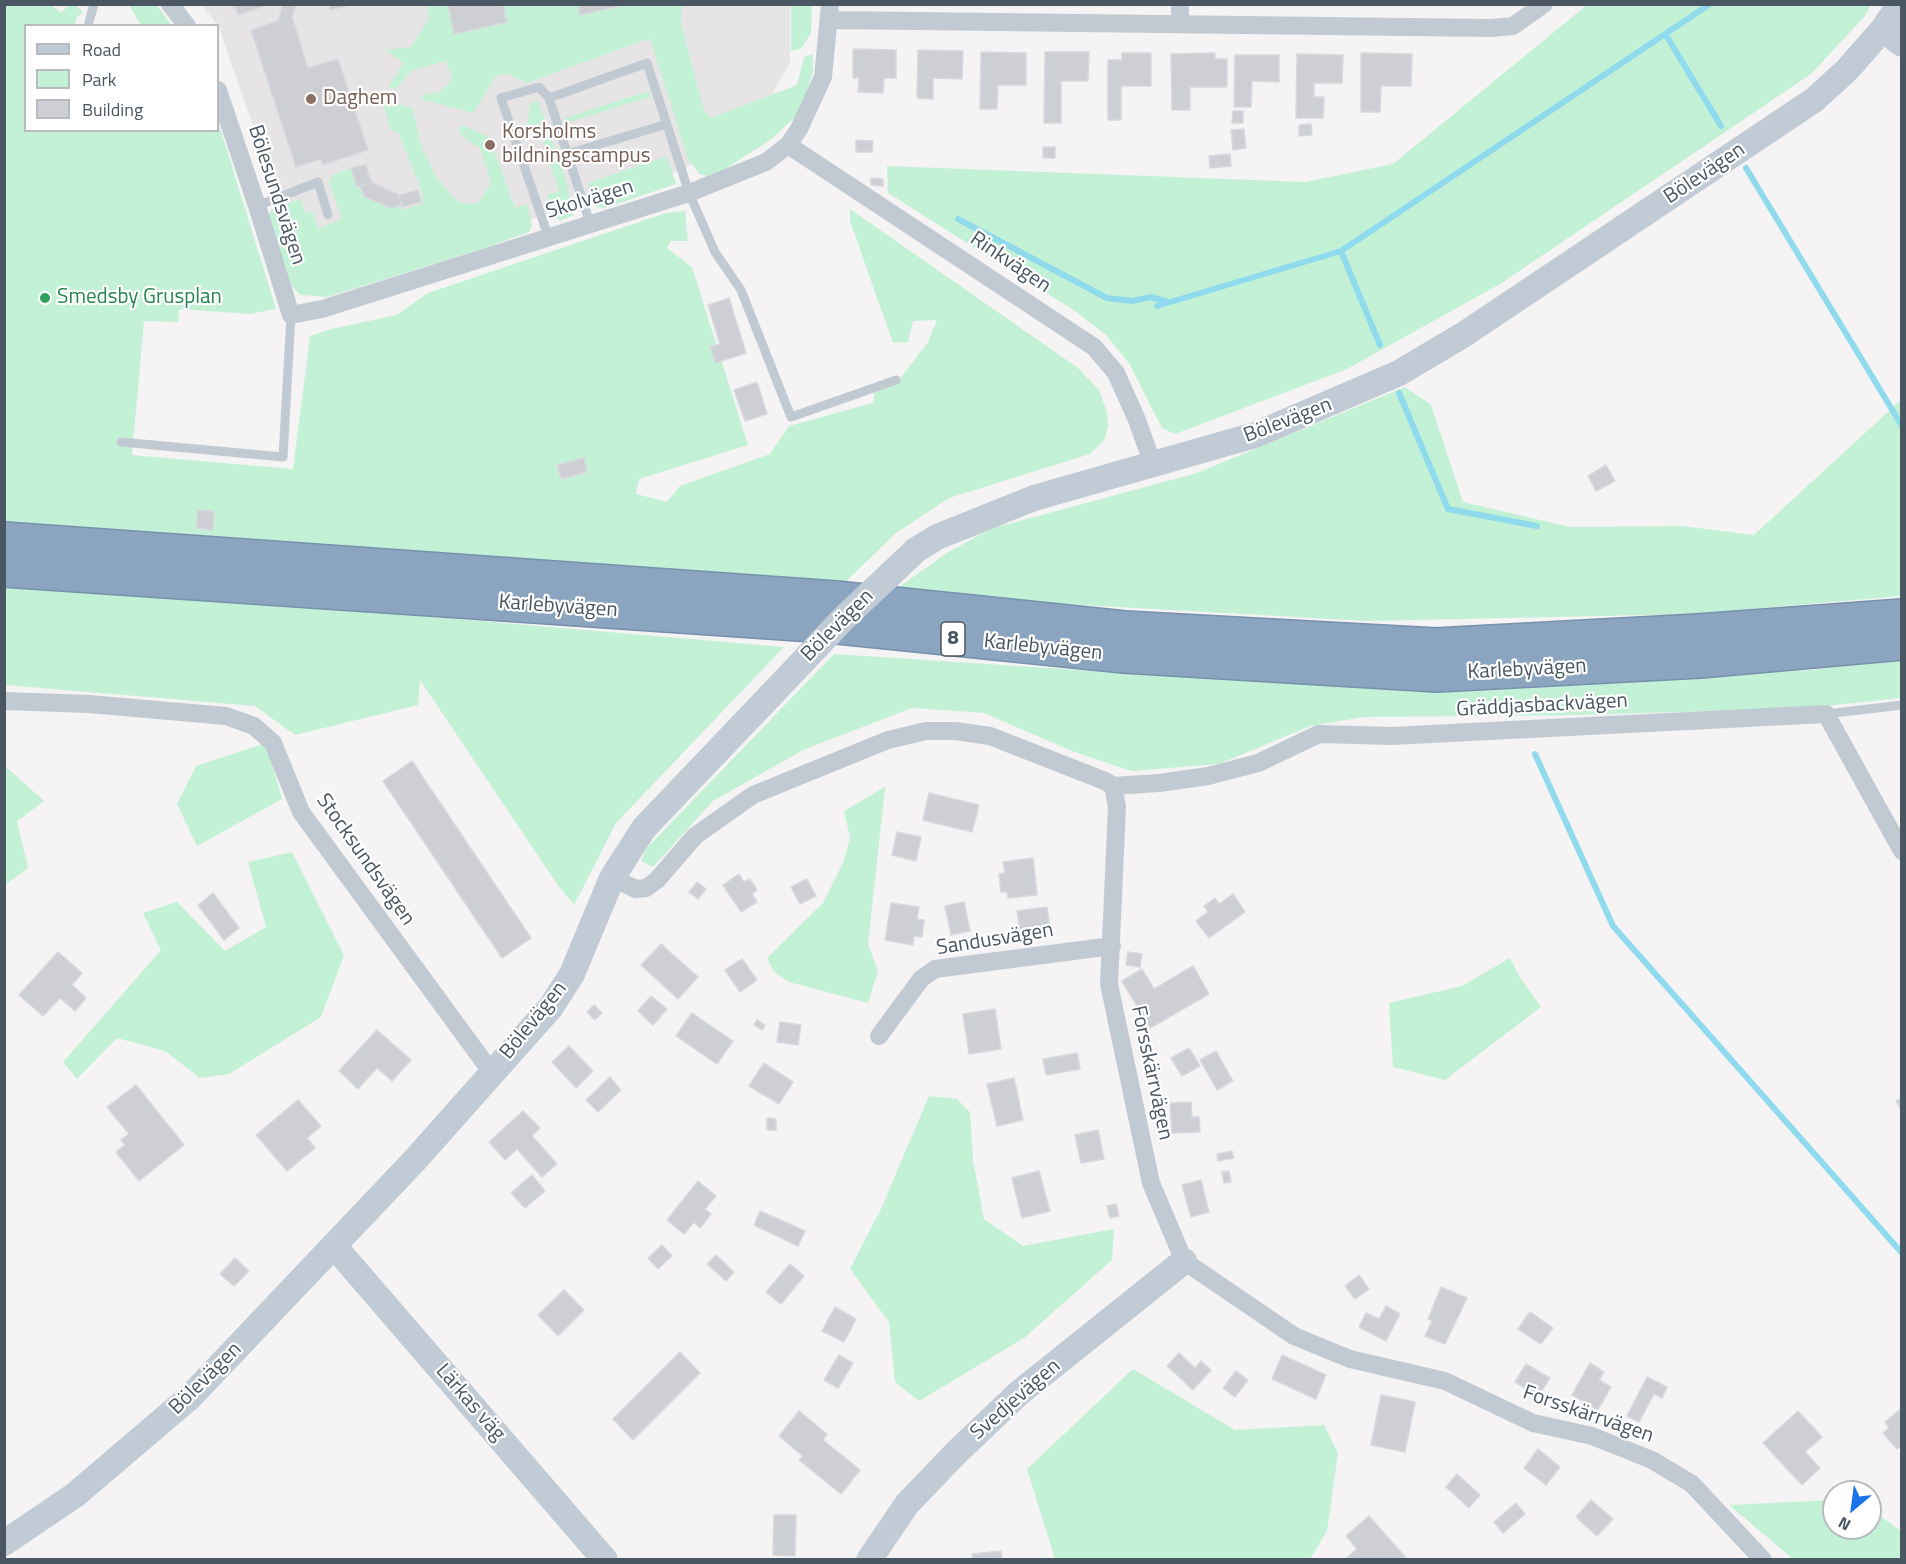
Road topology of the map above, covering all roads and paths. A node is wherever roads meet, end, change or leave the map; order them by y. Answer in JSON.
{"nodes":[{"id":1,"x":94,"y":4,"type":"edge"},
{"id":2,"x":170,"y":4,"type":"edge"},
{"id":3,"x":1180,"y":4,"type":"edge"},
{"id":4,"x":1544,"y":4,"type":"edge"},
{"id":5,"x":1900,"y":4,"type":"edge"},
{"id":6,"x":831,"y":12,"type":"edge"},
{"id":7,"x":1180,"y":23,"type":"junction"},
{"id":8,"x":89,"y":24,"type":"edge"},
{"id":9,"x":185,"y":24,"type":"edge"},
{"id":10,"x":1892,"y":37,"type":"edge"},
{"id":11,"x":219,"y":93,"type":"edge"},
{"id":12,"x":549,"y":98,"type":"junction"},
{"id":13,"x":667,"y":124,"type":"junction"},
{"id":14,"x":788,"y":145,"type":"junction"},
{"id":15,"x":567,"y":154,"type":"junction"},
{"id":16,"x":690,"y":193,"type":"junction"},
{"id":17,"x":258,"y":206,"type":"junction"},
{"id":18,"x":328,"y":215,"type":"dead end"},
{"id":19,"x":590,"y":223,"type":"junction"},
{"id":20,"x":548,"y":236,"type":"junction"},
{"id":21,"x":291,"y":315,"type":"junction"},
{"id":22,"x":896,"y":380,"type":"dead end"},
{"id":23,"x":121,"y":442,"type":"dead end"},
{"id":24,"x":1153,"y":465,"type":"junction"},
{"id":25,"x":4,"y":539,"type":"edge"},
{"id":26,"x":4,"y":570,"type":"edge"},
{"id":27,"x":1902,"y":616,"type":"edge"},
{"id":28,"x":1902,"y":644,"type":"edge"},
{"id":29,"x":4,"y":701,"type":"edge"},
{"id":30,"x":1902,"y":705,"type":"edge"},
{"id":31,"x":1826,"y":714,"type":"junction"},
{"id":32,"x":1113,"y":786,"type":"junction"},
{"id":33,"x":1902,"y":851,"type":"edge"},
{"id":34,"x":612,"y":878,"type":"junction"},
{"id":35,"x":1112,"y":946,"type":"junction"},
{"id":36,"x":879,"y":1036,"type":"dead end"},
{"id":37,"x":492,"y":1073,"type":"junction"},
{"id":38,"x":335,"y":1247,"type":"junction"},
{"id":39,"x":1184,"y":1261,"type":"junction"},
{"id":40,"x":4,"y":1543,"type":"edge"},
{"id":41,"x":605,"y":1560,"type":"edge"},
{"id":42,"x":869,"y":1560,"type":"edge"},
{"id":43,"x":1763,"y":1560,"type":"edge"}],
"edges":[{"from":1,"to":8,"type":"lane"},
{"from":2,"to":9,"type":"street"},
{"from":3,"to":7,"type":"street"},
{"from":4,"to":7,"type":"street"},
{"from":5,"to":10,"type":"main road","name":"Bölevägen"},
{"from":6,"to":7,"type":"street"},
{"from":6,"to":14,"type":"street","name":"Skolvägen"},
{"from":10,"to":24,"type":"main road","name":"Bölevägen"},
{"from":11,"to":17,"type":"street","name":"Bölesundsvägen"},
{"from":12,"to":13,"type":"lane"},
{"from":12,"to":15,"type":"lane"},
{"from":12,"to":20,"type":"lane"},
{"from":13,"to":15,"type":"lane"},
{"from":13,"to":16,"type":"lane"},
{"from":14,"to":16,"type":"street","name":"Skolvägen"},
{"from":14,"to":24,"type":"street","name":"Rinkvägen"},
{"from":15,"to":19,"type":"lane"},
{"from":16,"to":19,"type":"street","name":"Skolvägen"},
{"from":16,"to":22,"type":"lane"},
{"from":17,"to":18,"type":"lane"},
{"from":17,"to":21,"type":"street","name":"Bölesundsvägen"},
{"from":19,"to":20,"type":"street","name":"Skolvägen"},
{"from":20,"to":21,"type":"street","name":"Skolvägen"},
{"from":21,"to":23,"type":"lane"},
{"from":24,"to":34,"type":"main road","name":"Bölevägen","bridge":true},
{"from":25,"to":27,"type":"highway","name":"Karlebyvägen","number":"8"},
{"from":26,"to":28,"type":"highway","name":"Karlebyvägen","number":"8"},
{"from":29,"to":37,"type":"street","name":"Stocksundsvägen"},
{"from":30,"to":31,"type":"lane"},
{"from":31,"to":32,"type":"street","name":"Gräddjasbackvägen"},
{"from":31,"to":33,"type":"street"},
{"from":32,"to":34,"type":"street"},
{"from":32,"to":35,"type":"street","name":"Forsskärrvägen"},
{"from":34,"to":37,"type":"main road","name":"Bölevägen"},
{"from":35,"to":36,"type":"street","name":"Sandusvägen"},
{"from":35,"to":39,"type":"street","name":"Forsskärrvägen"},
{"from":37,"to":38,"type":"main road","name":"Bölevägen"},
{"from":38,"to":40,"type":"main road","name":"Bölevägen"},
{"from":38,"to":41,"type":"main road","name":"Lärkas väg"},
{"from":39,"to":42,"type":"main road","name":"Svedjevägen"},
{"from":39,"to":43,"type":"street","name":"Forsskärrvägen"}]}
